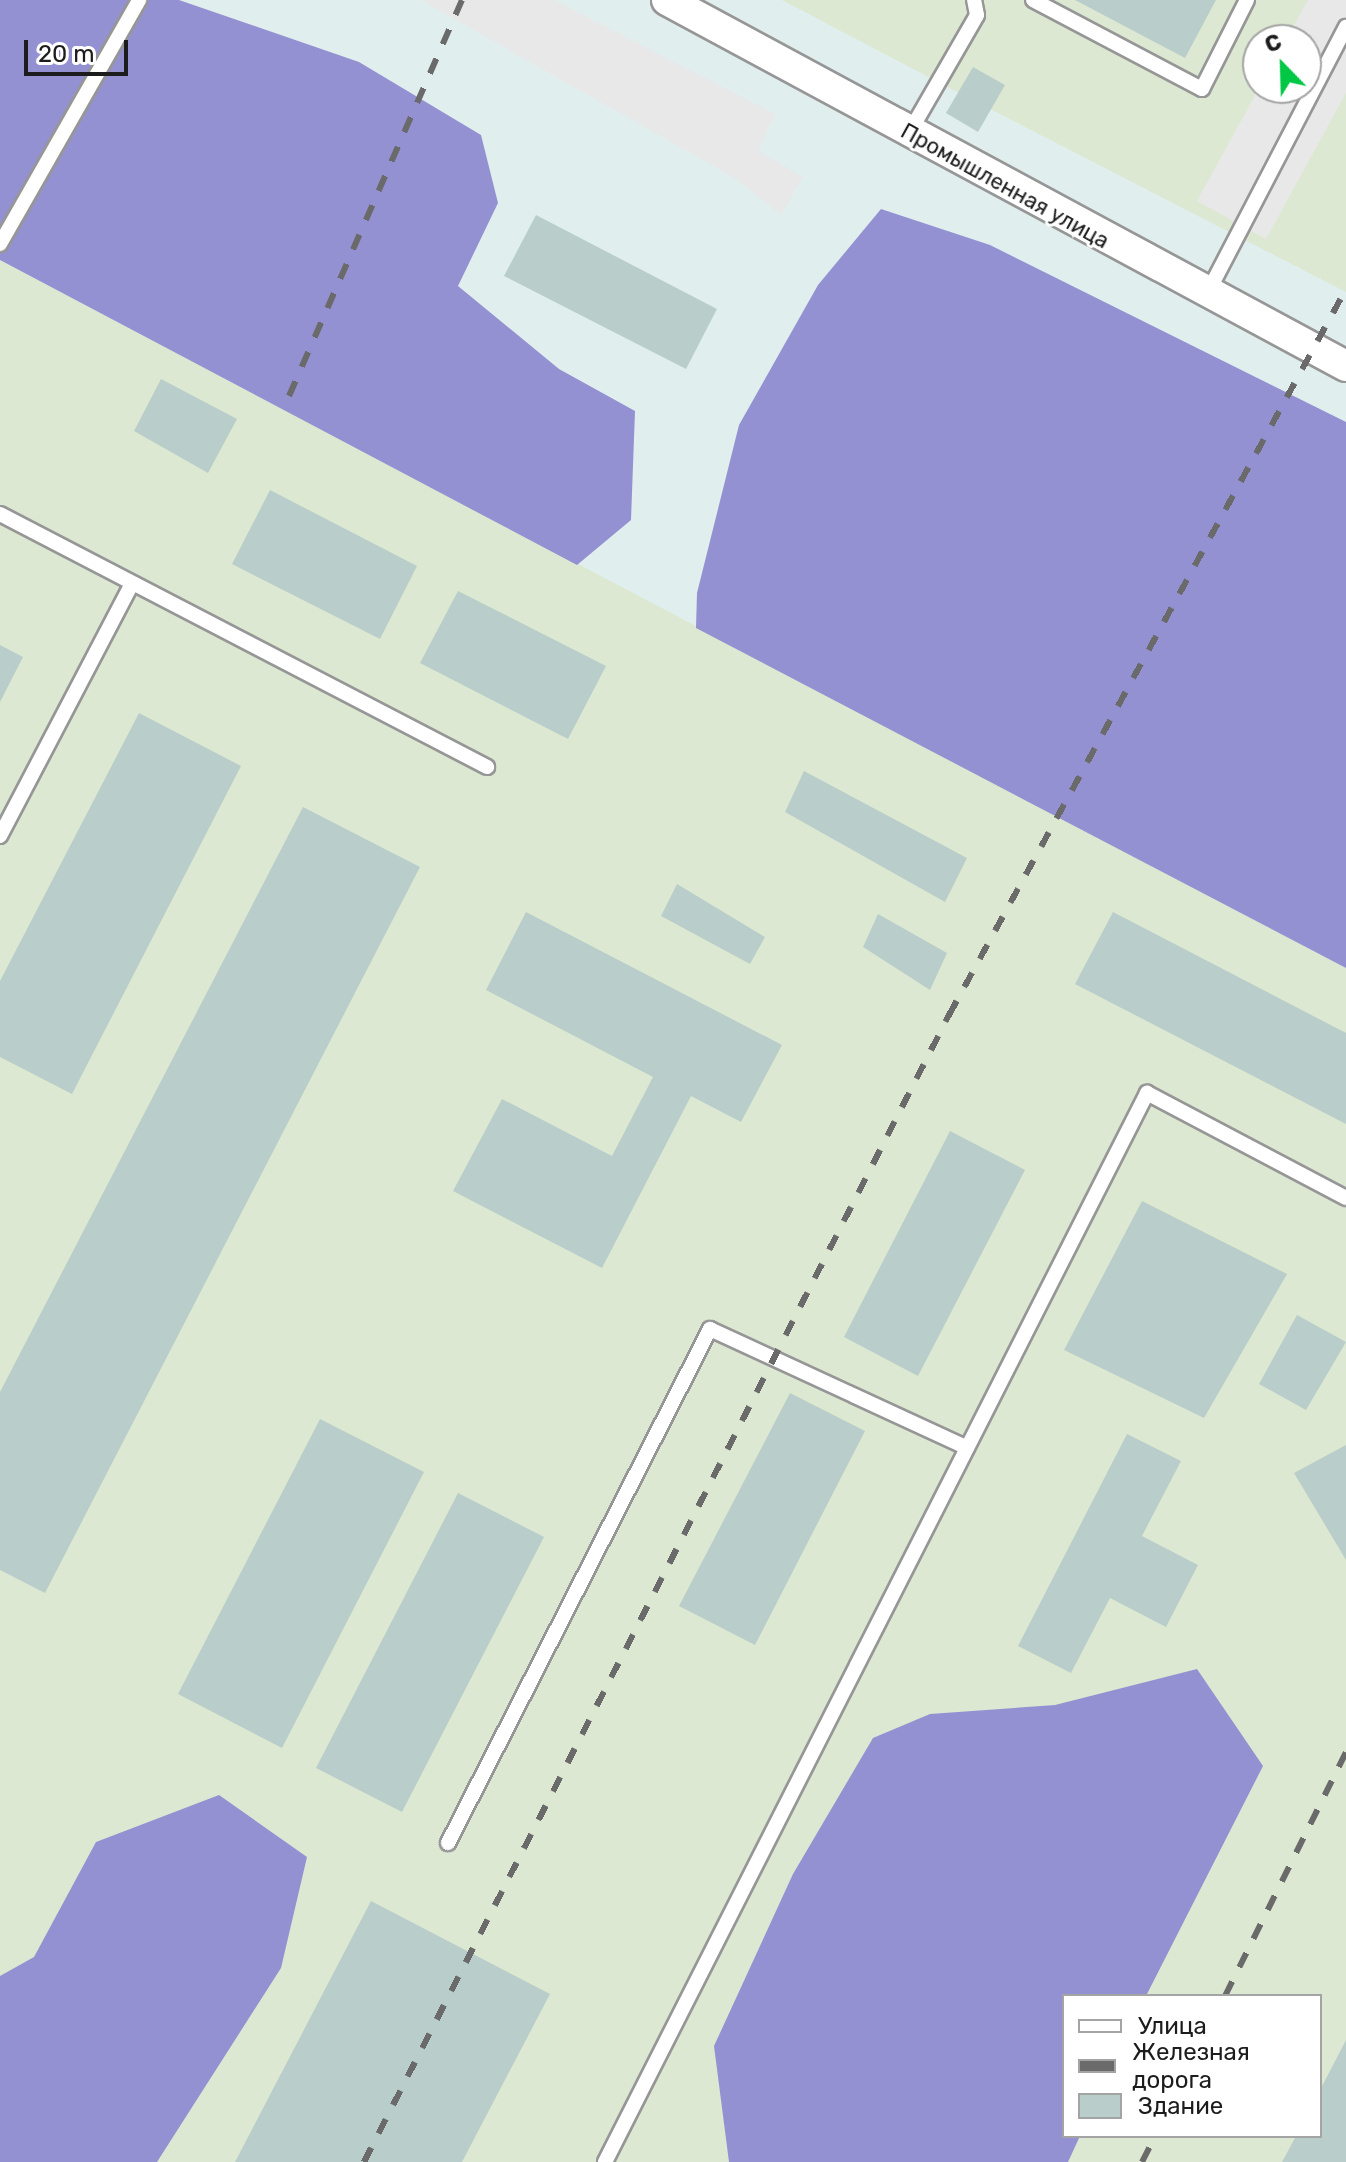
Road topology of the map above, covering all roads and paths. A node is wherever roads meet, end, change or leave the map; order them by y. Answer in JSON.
{"nodes":[{"id":1,"x":139,"y":0,"type":"edge"},
{"id":2,"x":667,"y":0,"type":"edge"},
{"id":3,"x":974,"y":0,"type":"edge"},
{"id":4,"x":1033,"y":0,"type":"edge"},
{"id":5,"x":1247,"y":0,"type":"edge"},
{"id":6,"x":1346,"y":27,"type":"edge"},
{"id":7,"x":909,"y":133,"type":"junction"},
{"id":8,"x":0,"y":244,"type":"edge"},
{"id":9,"x":1207,"y":295,"type":"junction"},
{"id":10,"x":1346,"y":366,"type":"edge"},
{"id":11,"x":0,"y":514,"type":"edge"},
{"id":12,"x":132,"y":583,"type":"junction"},
{"id":13,"x":487,"y":767,"type":"dead end"},
{"id":14,"x":0,"y":836,"type":"edge"},
{"id":15,"x":1346,"y":1198,"type":"edge"},
{"id":16,"x":967,"y":1448,"type":"junction"},
{"id":17,"x":448,"y":1843,"type":"dead end"},
{"id":18,"x":605,"y":2162,"type":"edge"}],
"edges":[{"from":1,"to":8,"type":"lane"},
{"from":2,"to":7,"type":"street","name":"Промышленная улица"},
{"from":3,"to":7,"type":"lane"},
{"from":4,"to":5,"type":"lane"},
{"from":6,"to":9,"type":"lane"},
{"from":7,"to":9,"type":"street","name":"Промышленная улица"},
{"from":9,"to":10,"type":"street","name":"Промышленная улица"},
{"from":11,"to":12,"type":"lane"},
{"from":12,"to":13,"type":"lane"},
{"from":12,"to":14,"type":"lane"},
{"from":15,"to":16,"type":"lane"},
{"from":16,"to":17,"type":"lane"},
{"from":16,"to":18,"type":"lane"}]}
